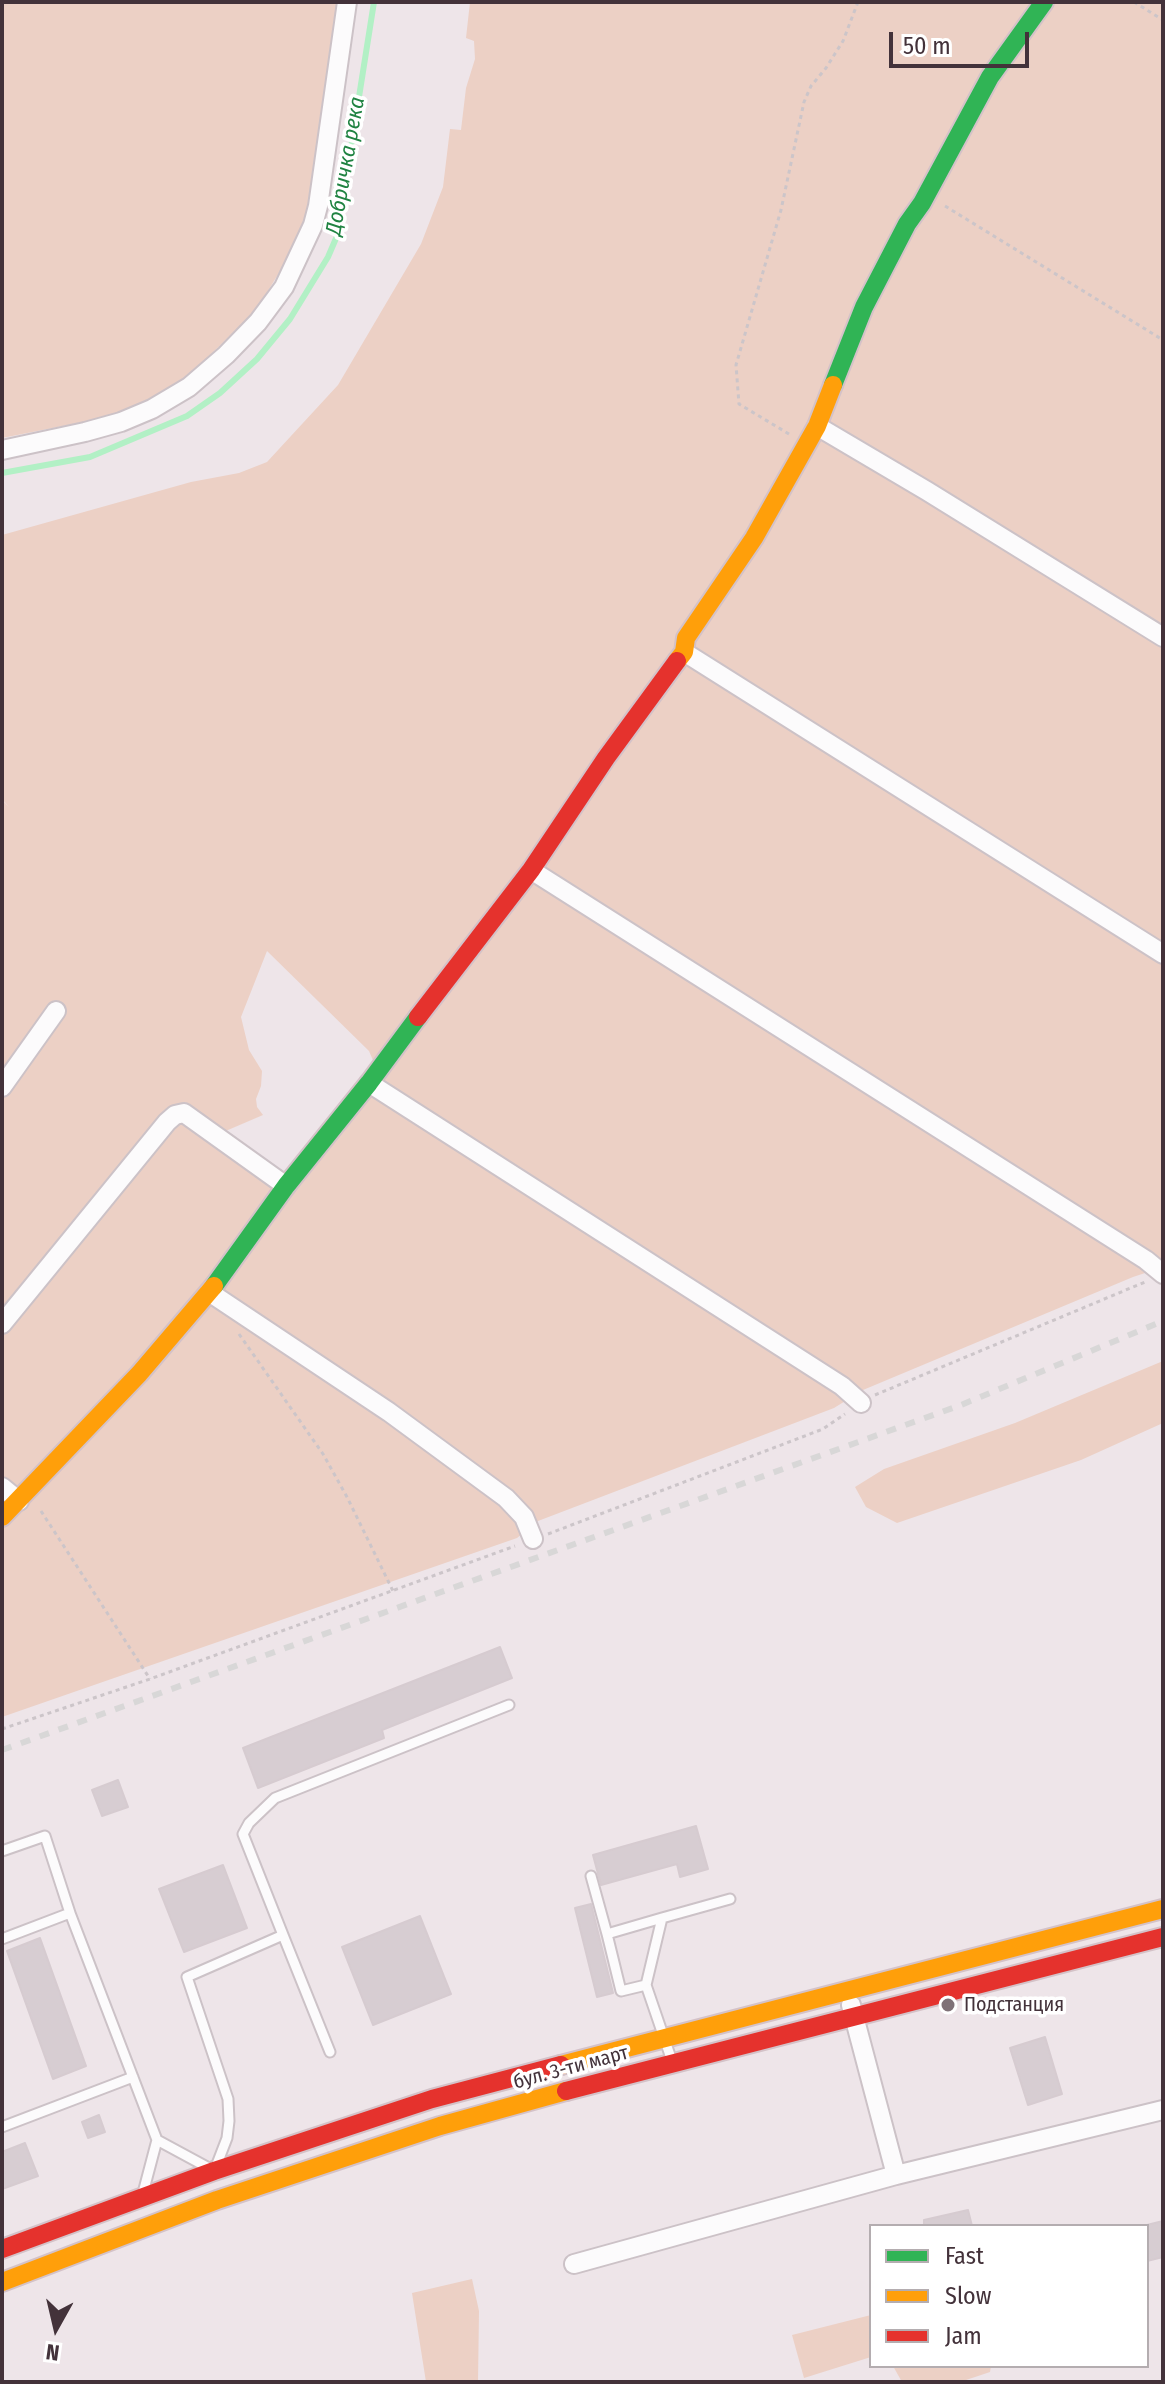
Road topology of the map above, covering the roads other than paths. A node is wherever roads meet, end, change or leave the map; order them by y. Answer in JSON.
{"nodes":[{"id":1,"x":347,"y":2,"type":"edge"},
{"id":2,"x":1044,"y":2,"type":"edge"},
{"id":3,"x":817,"y":426,"type":"junction"},
{"id":4,"x":2,"y":450,"type":"edge"},
{"id":5,"x":1163,"y":637,"type":"edge"},
{"id":6,"x":684,"y":652,"type":"junction"},
{"id":7,"x":531,"y":870,"type":"junction"},
{"id":8,"x":1163,"y":954,"type":"edge"},
{"id":9,"x":56,"y":1011,"type":"dead end"},
{"id":10,"x":369,"y":1083,"type":"junction"},
{"id":11,"x":2,"y":1087,"type":"edge"},
{"id":12,"x":286,"y":1186,"type":"junction"},
{"id":13,"x":1156,"y":1277,"type":"edge"},
{"id":14,"x":209,"y":1292,"type":"junction"},
{"id":15,"x":2,"y":1324,"type":"edge"},
{"id":16,"x":861,"y":1403,"type":"road end"},
{"id":17,"x":2,"y":1487,"type":"edge"},
{"id":18,"x":24,"y":1497,"type":"junction"},
{"id":19,"x":2,"y":1517,"type":"edge"},
{"id":20,"x":533,"y":1539,"type":"road end"},
{"id":21,"x":509,"y":1705,"type":"dead end"},
{"id":22,"x":2,"y":1851,"type":"edge"},
{"id":23,"x":591,"y":1876,"type":"dead end"},
{"id":24,"x":730,"y":1899,"type":"dead end"},
{"id":25,"x":1163,"y":1909,"type":"edge"},
{"id":26,"x":70,"y":1913,"type":"junction"},
{"id":27,"x":662,"y":1918,"type":"junction"},
{"id":28,"x":607,"y":1934,"type":"junction"},
{"id":29,"x":283,"y":1935,"type":"junction"},
{"id":30,"x":1163,"y":1937,"type":"edge"},
{"id":31,"x":2,"y":1939,"type":"edge"},
{"id":32,"x":646,"y":1985,"type":"junction"},
{"id":33,"x":846,"y":1991,"type":"junction"},
{"id":34,"x":855,"y":2017,"type":"junction"},
{"id":35,"x":664,"y":2038,"type":"junction"},
{"id":36,"x":330,"y":2052,"type":"dead end"},
{"id":37,"x":673,"y":2064,"type":"junction"},
{"id":38,"x":133,"y":2077,"type":"junction"},
{"id":39,"x":1163,"y":2110,"type":"edge"},
{"id":40,"x":2,"y":2127,"type":"edge"},
{"id":41,"x":157,"y":2140,"type":"junction"},
{"id":42,"x":896,"y":2175,"type":"junction"},
{"id":43,"x":237,"y":2177,"type":"dead end"},
{"id":44,"x":250,"y":2181,"type":"dead end"},
{"id":45,"x":208,"y":2183,"type":"junction"},
{"id":46,"x":269,"y":2183,"type":"junction"},
{"id":47,"x":142,"y":2196,"type":"junction"},
{"id":48,"x":188,"y":2211,"type":"junction"},
{"id":49,"x":2,"y":2249,"type":"edge"},
{"id":50,"x":574,"y":2264,"type":"dead end"},
{"id":51,"x":2,"y":2282,"type":"edge"}],
"edges":[{"from":1,"to":4,"type":"street"},
{"from":2,"to":3,"type":"main road"},
{"from":3,"to":5,"type":"street"},
{"from":3,"to":6,"type":"main road"},
{"from":6,"to":7,"type":"main road"},
{"from":6,"to":8,"type":"street"},
{"from":7,"to":10,"type":"main road"},
{"from":7,"to":13,"type":"street"},
{"from":9,"to":11,"type":"street"},
{"from":10,"to":12,"type":"main road"},
{"from":10,"to":16,"type":"street"},
{"from":12,"to":14,"type":"main road"},
{"from":12,"to":15,"type":"street"},
{"from":14,"to":18,"type":"main road"},
{"from":14,"to":20,"type":"street"},
{"from":17,"to":18,"type":"street"},
{"from":18,"to":19,"type":"main road"},
{"from":21,"to":29,"type":"lane"},
{"from":22,"to":26,"type":"lane"},
{"from":23,"to":28,"type":"lane"},
{"from":24,"to":27,"type":"lane"},
{"from":25,"to":33,"type":"main road","name":"бул. 3-ти март"},
{"from":26,"to":31,"type":"lane"},
{"from":26,"to":38,"type":"lane"},
{"from":27,"to":28,"type":"lane"},
{"from":27,"to":32,"type":"lane"},
{"from":28,"to":32,"type":"lane"},
{"from":29,"to":36,"type":"lane"},
{"from":29,"to":45,"type":"lane"},
{"from":30,"to":34,"type":"main road","name":"бул. 3-ти март"},
{"from":32,"to":35,"type":"lane"},
{"from":33,"to":34,"type":"street"},
{"from":33,"to":35,"type":"main road","name":"бул. 3-ти март"},
{"from":34,"to":37,"type":"main road","name":"бул. 3-ти март"},
{"from":34,"to":42,"type":"street"},
{"from":35,"to":37,"type":"lane"},
{"from":35,"to":45,"type":"main road","name":"бул. 3-ти март"},
{"from":37,"to":46,"type":"main road","name":"бул. 3-ти март"},
{"from":38,"to":40,"type":"lane"},
{"from":38,"to":41,"type":"lane"},
{"from":39,"to":42,"type":"street"},
{"from":41,"to":45,"type":"lane"},
{"from":41,"to":47,"type":"lane"},
{"from":42,"to":50,"type":"street"},
{"from":43,"to":45,"type":"lane"},
{"from":44,"to":46,"type":"lane"},
{"from":45,"to":47,"type":"main road","name":"бул. 3-ти март"},
{"from":45,"to":48,"type":"lane"},
{"from":46,"to":48,"type":"main road","name":"бул. 3-ти март"},
{"from":47,"to":49,"type":"main road","name":"бул. 3-ти март"},
{"from":48,"to":51,"type":"main road","name":"бул. 3-ти март"}]}
